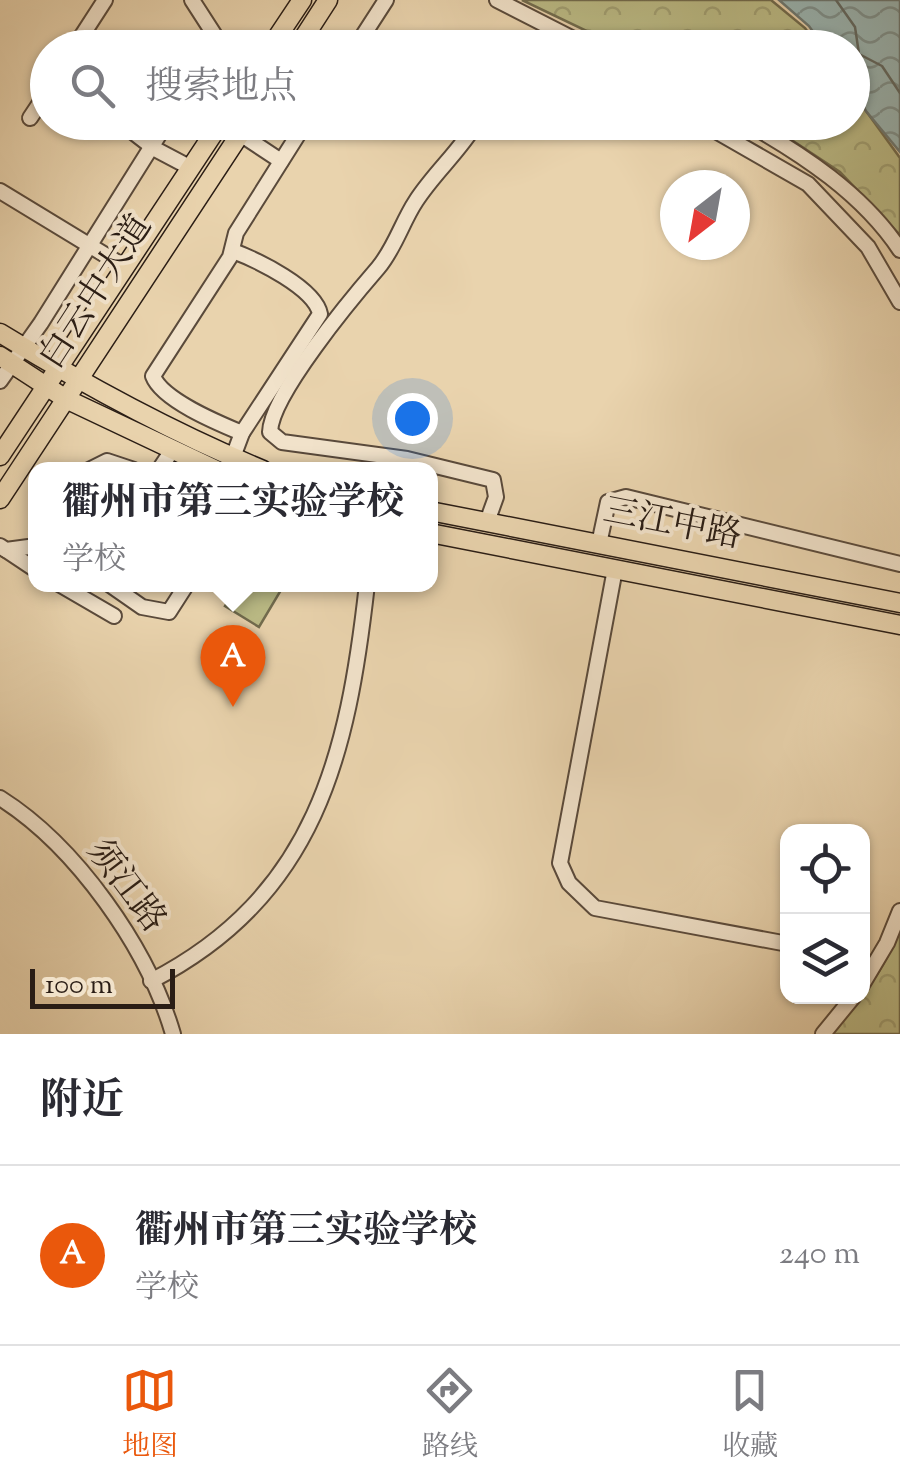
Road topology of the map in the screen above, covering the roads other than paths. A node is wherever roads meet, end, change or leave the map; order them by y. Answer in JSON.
{"nodes":[{"id":1,"x":105,"y":0,"type":"edge"},
{"id":2,"x":192,"y":0,"type":"edge"},
{"id":3,"x":302,"y":0,"type":"edge"},
{"id":4,"x":328,"y":0,"type":"edge"},
{"id":5,"x":386,"y":0,"type":"edge"},
{"id":6,"x":497,"y":0,"type":"edge"},
{"id":7,"x":86,"y":30,"type":"edge"},
{"id":8,"x":211,"y":30,"type":"edge"},
{"id":9,"x":282,"y":30,"type":"edge"},
{"id":10,"x":309,"y":30,"type":"edge"},
{"id":11,"x":367,"y":30,"type":"edge"},
{"id":12,"x":556,"y":30,"type":"edge"},
{"id":13,"x":143,"y":140,"type":"edge"},
{"id":14,"x":155,"y":140,"type":"edge"},
{"id":15,"x":210,"y":140,"type":"edge"},
{"id":16,"x":236,"y":140,"type":"edge"},
{"id":17,"x":257,"y":140,"type":"edge"},
{"id":18,"x":294,"y":140,"type":"edge"},
{"id":19,"x":463,"y":140,"type":"edge"},
{"id":20,"x":731,"y":140,"type":"edge"},
{"id":21,"x":776,"y":140,"type":"edge"},
{"id":22,"x":151,"y":146,"type":"junction"},
{"id":23,"x":280,"y":162,"type":"junction"},
{"id":24,"x":191,"y":168,"type":"junction"},
{"id":25,"x":0,"y":191,"type":"edge"},
{"id":26,"x":89,"y":244,"type":"junction"},
{"id":27,"x":900,"y":250,"type":"edge"},
{"id":28,"x":234,"y":251,"type":"junction"},
{"id":29,"x":125,"y":267,"type":"junction"},
{"id":30,"x":900,"y":302,"type":"edge"},
{"id":31,"x":0,"y":333,"type":"edge"},
{"id":32,"x":24,"y":347,"type":"junction"},
{"id":33,"x":6,"y":360,"type":"edge"},
{"id":34,"x":58,"y":368,"type":"junction"},
{"id":35,"x":80,"y":378,"type":"junction"},
{"id":36,"x":0,"y":381,"type":"edge"},
{"id":37,"x":46,"y":387,"type":"junction"},
{"id":38,"x":66,"y":399,"type":"junction"},
{"id":39,"x":242,"y":433,"type":"junction"},
{"id":40,"x":173,"y":449,"type":"junction"},
{"id":41,"x":0,"y":456,"type":"edge"},
{"id":42,"x":233,"y":457,"type":"junction"},
{"id":43,"x":165,"y":462,"type":"edge"},
{"id":44,"x":195,"y":462,"type":"edge"},
{"id":45,"x":244,"y":462,"type":"edge"},
{"id":46,"x":420,"y":462,"type":"edge"},
{"id":47,"x":438,"y":466,"type":"edge"},
{"id":48,"x":0,"y":499,"type":"edge"},
{"id":49,"x":438,"y":513,"type":"edge"},
{"id":50,"x":487,"y":522,"type":"junction"},
{"id":51,"x":438,"y":535,"type":"edge"},
{"id":52,"x":599,"y":544,"type":"junction"},
{"id":53,"x":28,"y":546,"type":"edge"},
{"id":54,"x":3,"y":548,"type":"edge"},
{"id":55,"x":900,"y":564,"type":"edge"},
{"id":56,"x":28,"y":565,"type":"edge"},
{"id":57,"x":615,"y":569,"type":"junction"},
{"id":58,"x":72,"y":592,"type":"edge"},
{"id":59,"x":120,"y":592,"type":"edge"},
{"id":60,"x":182,"y":592,"type":"edge"},
{"id":61,"x":366,"y":592,"type":"edge"},
{"id":62,"x":900,"y":604,"type":"edge"},
{"id":63,"x":114,"y":616,"type":"dead end"},
{"id":64,"x":900,"y":625,"type":"edge"},
{"id":65,"x":0,"y":798,"type":"edge"},
{"id":66,"x":900,"y":911,"type":"edge"},
{"id":67,"x":780,"y":943,"type":"edge"},
{"id":68,"x":870,"y":959,"type":"edge"},
{"id":69,"x":152,"y":981,"type":"junction"},
{"id":70,"x":847,"y":1004,"type":"edge"},
{"id":71,"x":173,"y":1034,"type":"edge"},
{"id":72,"x":823,"y":1034,"type":"edge"}],
"edges":[{"from":1,"to":7,"type":"street"},
{"from":2,"to":8,"type":"street"},
{"from":3,"to":9,"type":"main road"},
{"from":4,"to":10,"type":"main road"},
{"from":5,"to":11,"type":"street"},
{"from":6,"to":12,"type":"street"},
{"from":13,"to":22,"type":"street"},
{"from":14,"to":22,"type":"street"},
{"from":15,"to":24,"type":"main road","name":"白云中大道"},
{"from":16,"to":35,"type":"main road","name":"白云中大道"},
{"from":17,"to":23,"type":"street"},
{"from":18,"to":23,"type":"street"},
{"from":19,"to":46,"type":"street"},
{"from":20,"to":30,"type":"street"},
{"from":21,"to":27,"type":"street"},
{"from":22,"to":24,"type":"street"},
{"from":22,"to":26,"type":"street"},
{"from":23,"to":28,"type":"street"},
{"from":24,"to":29,"type":"main road","name":"白云中大道"},
{"from":25,"to":26,"type":"street"},
{"from":26,"to":29,"type":"street"},
{"from":26,"to":32,"type":"street"},
{"from":28,"to":39,"type":"street"},
{"from":28,"to":39,"type":"street"},
{"from":29,"to":34,"type":"main road","name":"白云中大道"},
{"from":31,"to":32,"type":"main road"},
{"from":32,"to":33,"type":"street"},
{"from":32,"to":34,"type":"main road"},
{"from":33,"to":36,"type":"street"},
{"from":33,"to":37,"type":"main road"},
{"from":34,"to":35,"type":"main road"},
{"from":34,"to":37,"type":"main road","name":"白云中大道"},
{"from":35,"to":38,"type":"main road","name":"白云中大道"},
{"from":35,"to":42,"type":"main road"},
{"from":37,"to":38,"type":"main road"},
{"from":37,"to":41,"type":"main road","name":"白云中大道"},
{"from":38,"to":40,"type":"main road"},
{"from":38,"to":48,"type":"main road","name":"白云中大道"},
{"from":39,"to":42,"type":"street"},
{"from":40,"to":43,"type":"street"},
{"from":40,"to":44,"type":"main road"},
{"from":42,"to":45,"type":"main road"},
{"from":47,"to":50,"type":"street"},
{"from":49,"to":50,"type":"main road","name":"三江中路"},
{"from":50,"to":52,"type":"main road","name":"三江中路"},
{"from":51,"to":57,"type":"main road","name":"三江中路"},
{"from":52,"to":55,"type":"street"},
{"from":52,"to":62,"type":"main road","name":"三江中路"},
{"from":53,"to":54,"type":"street"},
{"from":54,"to":56,"type":"street"},
{"from":57,"to":64,"type":"main road","name":"三江中路"},
{"from":57,"to":67,"type":"street"},
{"from":58,"to":63,"type":"street"},
{"from":59,"to":60,"type":"street"},
{"from":61,"to":69,"type":"street"},
{"from":65,"to":69,"type":"street","name":"须江路"},
{"from":66,"to":68,"type":"street"},
{"from":69,"to":71,"type":"street","name":"须江路"},
{"from":70,"to":72,"type":"street"}]}
